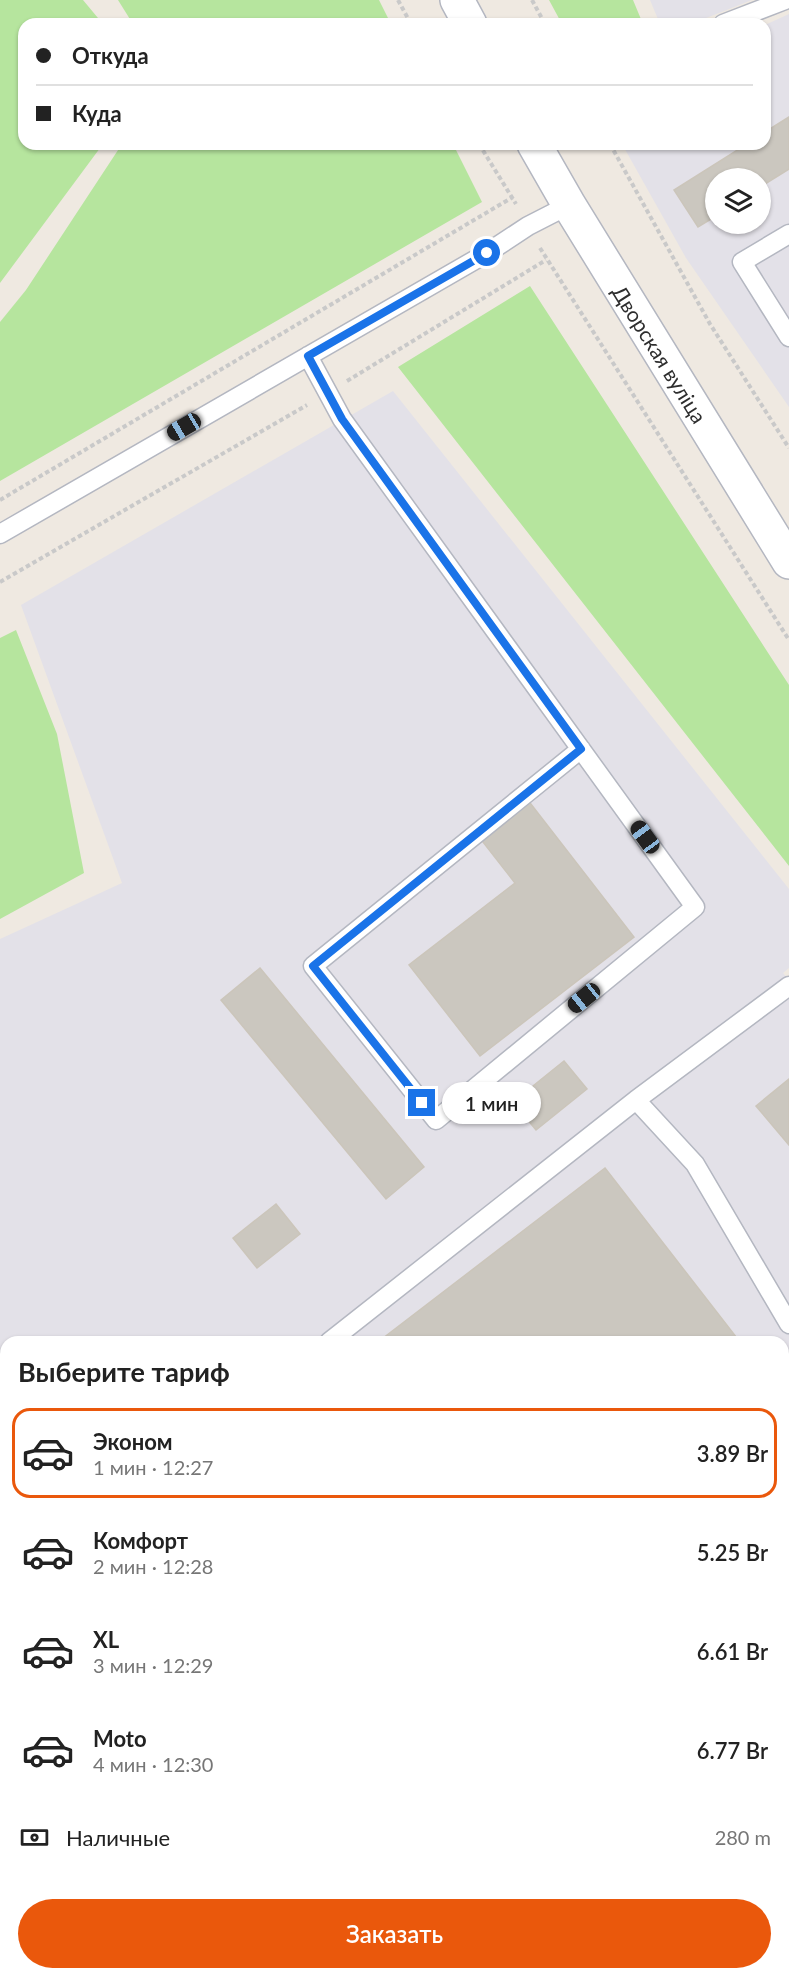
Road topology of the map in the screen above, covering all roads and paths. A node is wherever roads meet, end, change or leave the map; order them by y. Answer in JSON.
{"nodes":[{"id":1,"x":398,"y":0,"type":"edge"},
{"id":2,"x":457,"y":0,"type":"edge"},
{"id":3,"x":532,"y":0,"type":"edge"},
{"id":4,"x":785,"y":0,"type":"edge"},
{"id":5,"x":408,"y":18,"type":"edge"},
{"id":6,"x":467,"y":18,"type":"edge"},
{"id":7,"x":542,"y":18,"type":"edge"},
{"id":8,"x":738,"y":18,"type":"edge"},
{"id":9,"x":483,"y":150,"type":"edge"},
{"id":10,"x":537,"y":150,"type":"edge"},
{"id":11,"x":613,"y":150,"type":"edge"},
{"id":12,"x":513,"y":197,"type":"junction"},
{"id":13,"x":569,"y":205,"type":"junction"},
{"id":14,"x":528,"y":226,"type":"junction"},
{"id":15,"x":789,"y":234,"type":"edge"},
{"id":16,"x":546,"y":260,"type":"junction"},
{"id":17,"x":789,"y":337,"type":"edge"},
{"id":18,"x":308,"y":356,"type":"junction"},
{"id":19,"x":328,"y":393,"type":"junction"},
{"id":20,"x":789,"y":448,"type":"edge"},
{"id":21,"x":0,"y":500,"type":"edge"},
{"id":22,"x":0,"y":534,"type":"edge"},
{"id":23,"x":789,"y":562,"type":"edge"},
{"id":24,"x":0,"y":582,"type":"edge"},
{"id":25,"x":789,"y":640,"type":"edge"},
{"id":26,"x":581,"y":749,"type":"junction"},
{"id":27,"x":789,"y":986,"type":"edge"},
{"id":28,"x":636,"y":1100,"type":"junction"},
{"id":29,"x":789,"y":1324,"type":"edge"},
{"id":30,"x":337,"y":1336,"type":"edge"}],
"edges":[{"from":1,"to":5,"type":"path"},
{"from":2,"to":6,"type":"street"},
{"from":3,"to":7,"type":"path"},
{"from":4,"to":8,"type":"lane"},
{"from":9,"to":12,"type":"path"},
{"from":10,"to":13,"type":"street","name":"Дворская вуліца"},
{"from":11,"to":20,"type":"path"},
{"from":12,"to":14,"type":"path"},
{"from":12,"to":21,"type":"path"},
{"from":13,"to":14,"type":"lane"},
{"from":13,"to":23,"type":"street","name":"Дворская вуліца"},
{"from":14,"to":16,"type":"path"},
{"from":14,"to":18,"type":"lane"},
{"from":15,"to":17,"type":"lane"},
{"from":16,"to":19,"type":"path"},
{"from":16,"to":25,"type":"path"},
{"from":18,"to":19,"type":"lane"},
{"from":18,"to":22,"type":"lane"},
{"from":19,"to":24,"type":"path"},
{"from":19,"to":26,"type":"lane"},
{"from":26,"to":26,"type":"lane"},
{"from":27,"to":28,"type":"lane"},
{"from":28,"to":29,"type":"lane"},
{"from":28,"to":30,"type":"lane"}]}
